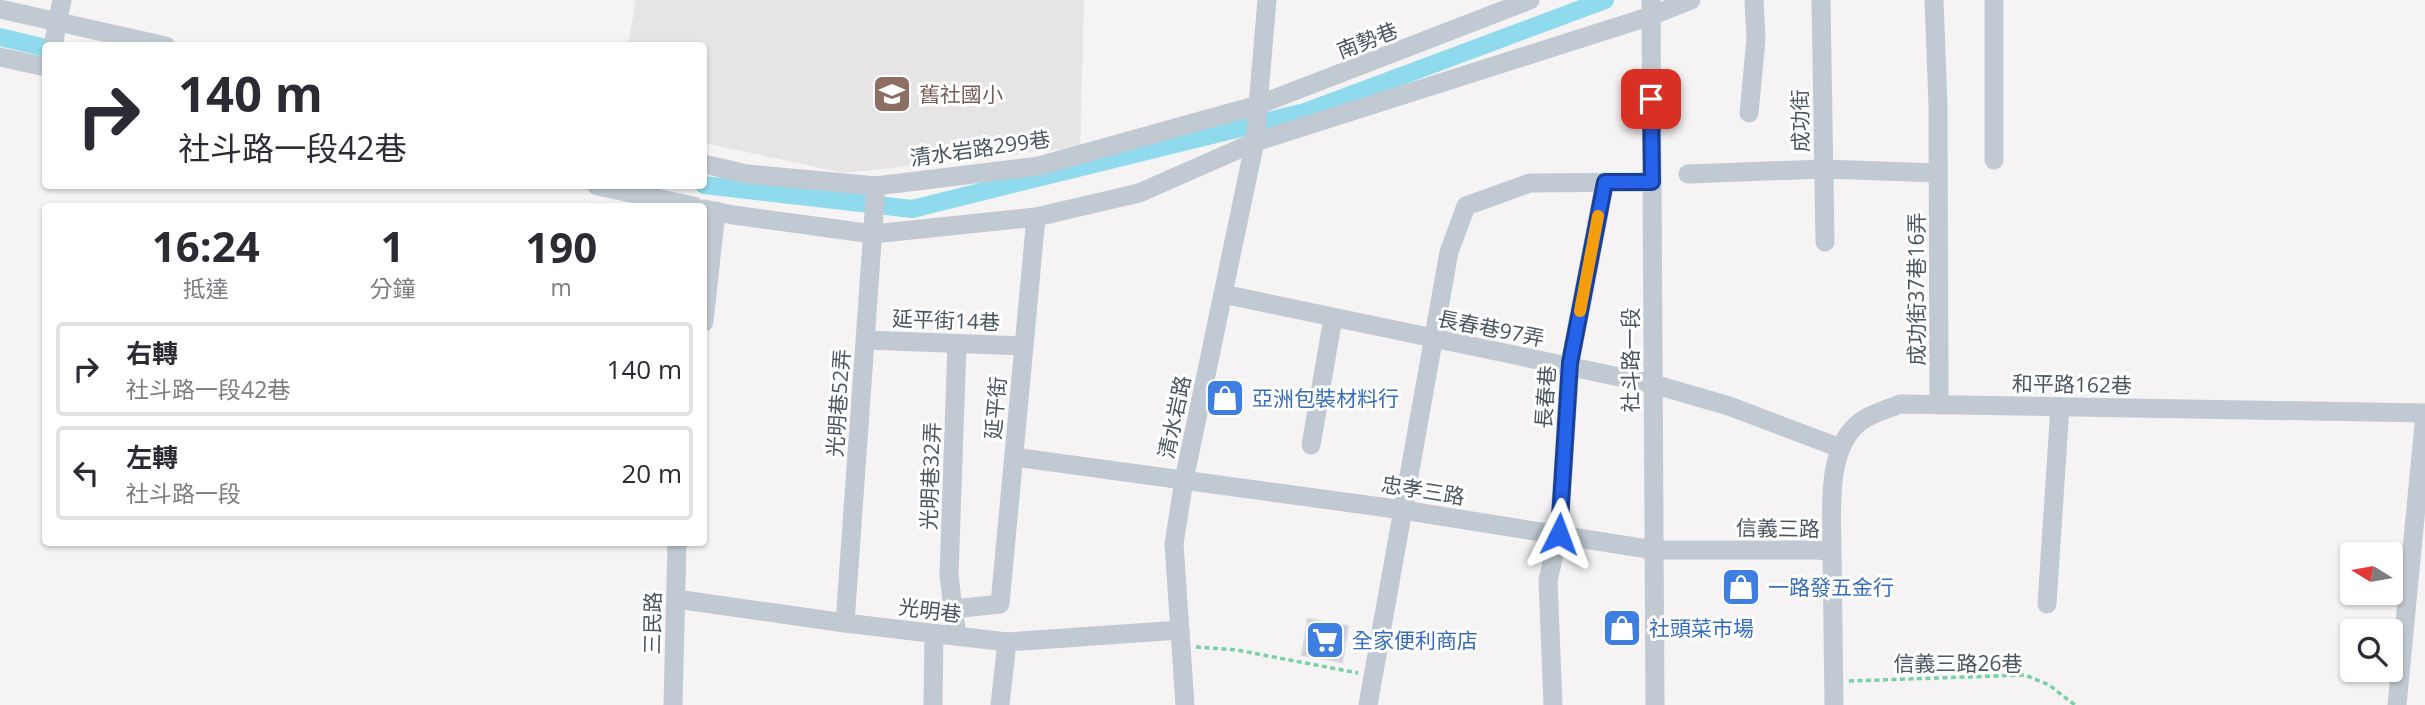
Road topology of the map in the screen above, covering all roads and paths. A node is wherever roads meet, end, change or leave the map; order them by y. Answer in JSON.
{"nodes":[{"id":1,"x":62,"y":0,"type":"edge"},
{"id":2,"x":1266,"y":0,"type":"edge"},
{"id":3,"x":1530,"y":0,"type":"edge"},
{"id":4,"x":1691,"y":0,"type":"edge"},
{"id":5,"x":1754,"y":0,"type":"edge"},
{"id":6,"x":1821,"y":0,"type":"edge"},
{"id":7,"x":1934,"y":0,"type":"edge"},
{"id":8,"x":1994,"y":0,"type":"edge"},
{"id":9,"x":0,"y":9,"type":"edge"},
{"id":10,"x":1651,"y":10,"type":"edge"},
{"id":11,"x":57,"y":22,"type":"junction"},
{"id":12,"x":53,"y":42,"type":"edge"},
{"id":13,"x":148,"y":42,"type":"edge"},
{"id":14,"x":0,"y":57,"type":"edge"},
{"id":15,"x":42,"y":66,"type":"edge"},
{"id":16,"x":1258,"y":106,"type":"junction"},
{"id":17,"x":1749,"y":113,"type":"dead end"},
{"id":18,"x":1255,"y":142,"type":"junction"},
{"id":19,"x":1994,"y":160,"type":"dead end"},
{"id":20,"x":707,"y":165,"type":"edge"},
{"id":21,"x":1824,"y":169,"type":"junction"},
{"id":22,"x":1938,"y":173,"type":"junction"},
{"id":23,"x":1688,"y":174,"type":"dead end"},
{"id":24,"x":1605,"y":182,"type":"junction"},
{"id":25,"x":1652,"y":182,"type":"junction"},
{"id":26,"x":876,"y":187,"type":"junction"},
{"id":27,"x":612,"y":189,"type":"edge"},
{"id":28,"x":679,"y":203,"type":"edge"},
{"id":29,"x":710,"y":210,"type":"edge"},
{"id":30,"x":1036,"y":217,"type":"junction"},
{"id":31,"x":873,"y":234,"type":"junction"},
{"id":32,"x":1825,"y":242,"type":"dead end"},
{"id":33,"x":707,"y":266,"type":"edge"},
{"id":34,"x":1223,"y":294,"type":"junction"},
{"id":35,"x":1333,"y":318,"type":"junction"},
{"id":36,"x":1434,"y":339,"type":"junction"},
{"id":37,"x":866,"y":340,"type":"junction"},
{"id":38,"x":957,"y":344,"type":"junction"},
{"id":39,"x":1024,"y":346,"type":"junction"},
{"id":40,"x":1569,"y":367,"type":"junction"},
{"id":41,"x":1653,"y":384,"type":"junction"},
{"id":42,"x":1939,"y":405,"type":"junction"},
{"id":43,"x":2060,"y":407,"type":"junction"},
{"id":44,"x":2425,"y":413,"type":"edge"},
{"id":45,"x":1311,"y":445,"type":"dead end"},
{"id":46,"x":1840,"y":448,"type":"junction"},
{"id":47,"x":1014,"y":457,"type":"junction"},
{"id":48,"x":1184,"y":480,"type":"junction"},
{"id":49,"x":1404,"y":510,"type":"junction"},
{"id":50,"x":1559,"y":534,"type":"junction"},
{"id":51,"x":677,"y":546,"type":"edge"},
{"id":52,"x":1654,"y":550,"type":"junction"},
{"id":53,"x":1832,"y":552,"type":"junction"},
{"id":54,"x":676,"y":599,"type":"junction"},
{"id":55,"x":2047,"y":604,"type":"dead end"},
{"id":56,"x":953,"y":609,"type":"junction"},
{"id":57,"x":845,"y":623,"type":"junction"},
{"id":58,"x":934,"y":633,"type":"junction"},
{"id":59,"x":957,"y":636,"type":"junction"},
{"id":60,"x":1181,"y":638,"type":"junction"},
{"id":61,"x":1007,"y":642,"type":"junction"},
{"id":62,"x":1373,"y":676,"type":"junction"},
{"id":63,"x":1833,"y":681,"type":"junction"},
{"id":64,"x":673,"y":705,"type":"edge"},
{"id":65,"x":933,"y":705,"type":"edge"},
{"id":66,"x":1000,"y":705,"type":"edge"},
{"id":67,"x":1185,"y":705,"type":"edge"},
{"id":68,"x":1368,"y":705,"type":"edge"},
{"id":69,"x":1553,"y":705,"type":"edge"},
{"id":70,"x":1655,"y":705,"type":"edge"},
{"id":71,"x":1834,"y":705,"type":"edge"},
{"id":72,"x":2075,"y":705,"type":"edge"},
{"id":73,"x":2397,"y":705,"type":"edge"}],
"edges":[{"from":1,"to":11,"type":"street"},
{"from":2,"to":16,"type":"street"},
{"from":3,"to":16,"type":"street","name":"南勢巷"},
{"from":4,"to":10,"type":"street"},
{"from":5,"to":17,"type":"street"},
{"from":6,"to":21,"type":"street","name":"成功街"},
{"from":7,"to":22,"type":"street","name":"成功街37巷16弄"},
{"from":8,"to":19,"type":"street"},
{"from":9,"to":11,"type":"street"},
{"from":10,"to":18,"type":"street"},
{"from":10,"to":25,"type":"street","name":"社斗路一段"},
{"from":11,"to":12,"type":"street"},
{"from":11,"to":13,"type":"street"},
{"from":14,"to":15,"type":"street"},
{"from":16,"to":18,"type":"street","name":"清水岩路"},
{"from":16,"to":26,"type":"street","name":"清水岩路299巷"},
{"from":18,"to":30,"type":"street"},
{"from":18,"to":34,"type":"street","name":"清水岩路"},
{"from":20,"to":26,"type":"street","name":"清水岩路299巷"},
{"from":21,"to":22,"type":"street"},
{"from":21,"to":23,"type":"street"},
{"from":21,"to":32,"type":"street","name":"成功街"},
{"from":22,"to":42,"type":"street","name":"成功街37巷16弄"},
{"from":24,"to":25,"type":"street"},
{"from":24,"to":36,"type":"street"},
{"from":24,"to":40,"type":"street","name":"長春巷"},
{"from":25,"to":41,"type":"street","name":"社斗路一段"},
{"from":26,"to":31,"type":"street","name":"光明巷52弄"},
{"from":27,"to":28,"type":"street"},
{"from":29,"to":31,"type":"street"},
{"from":29,"to":33,"type":"street"},
{"from":30,"to":31,"type":"street"},
{"from":30,"to":39,"type":"street","name":"延平街"},
{"from":31,"to":37,"type":"street","name":"光明巷52弄"},
{"from":34,"to":35,"type":"street","name":"長春巷97弄"},
{"from":34,"to":48,"type":"street","name":"清水岩路"},
{"from":35,"to":36,"type":"street","name":"長春巷97弄"},
{"from":35,"to":45,"type":"street"},
{"from":36,"to":40,"type":"street","name":"長春巷97弄"},
{"from":36,"to":49,"type":"street"},
{"from":37,"to":38,"type":"street","name":"延平街14巷"},
{"from":37,"to":57,"type":"street","name":"光明巷52弄"},
{"from":38,"to":39,"type":"street","name":"延平街14巷"},
{"from":38,"to":56,"type":"street","name":"光明巷32弄"},
{"from":39,"to":47,"type":"street","name":"延平街"},
{"from":40,"to":41,"type":"street","name":"長春巷97弄"},
{"from":40,"to":50,"type":"street","name":"長春巷"},
{"from":41,"to":46,"type":"street","name":"長春巷97弄"},
{"from":41,"to":52,"type":"street","name":"社斗路一段"},
{"from":42,"to":43,"type":"street","name":"和平路162巷"},
{"from":42,"to":46,"type":"street","name":"和平路162巷"},
{"from":43,"to":44,"type":"street","name":"和平路162巷"},
{"from":43,"to":55,"type":"street"},
{"from":44,"to":73,"type":"street"},
{"from":46,"to":53,"type":"street","name":"和平路162巷"},
{"from":47,"to":48,"type":"street","name":"忠孝三路"},
{"from":47,"to":56,"type":"street","name":"延平街"},
{"from":48,"to":49,"type":"street","name":"忠孝三路"},
{"from":48,"to":60,"type":"street","name":"清水岩路"},
{"from":49,"to":50,"type":"street","name":"忠孝三路"},
{"from":49,"to":62,"type":"street"},
{"from":50,"to":52,"type":"street","name":"忠孝三路"},
{"from":50,"to":69,"type":"street","name":"長春巷"},
{"from":51,"to":54,"type":"street","name":"三民路"},
{"from":52,"to":53,"type":"street","name":"信義三路"},
{"from":52,"to":70,"type":"street","name":"社斗路一段"},
{"from":53,"to":63,"type":"street","name":"信義三路"},
{"from":54,"to":57,"type":"street","name":"光明巷"},
{"from":54,"to":64,"type":"street","name":"三民路"},
{"from":56,"to":59,"type":"street","name":"光明巷32弄"},
{"from":57,"to":58,"type":"street","name":"光明巷"},
{"from":58,"to":59,"type":"street","name":"光明巷"},
{"from":58,"to":65,"type":"street"},
{"from":59,"to":61,"type":"street","name":"光明巷"},
{"from":60,"to":61,"type":"street","name":"光明巷"},
{"from":60,"to":62,"type":"path"},
{"from":60,"to":67,"type":"street","name":"清水岩路"},
{"from":61,"to":66,"type":"street"},
{"from":62,"to":68,"type":"street"},
{"from":63,"to":71,"type":"street","name":"信義三路"},
{"from":63,"to":72,"type":"path","name":"信義三路26巷"}]}
